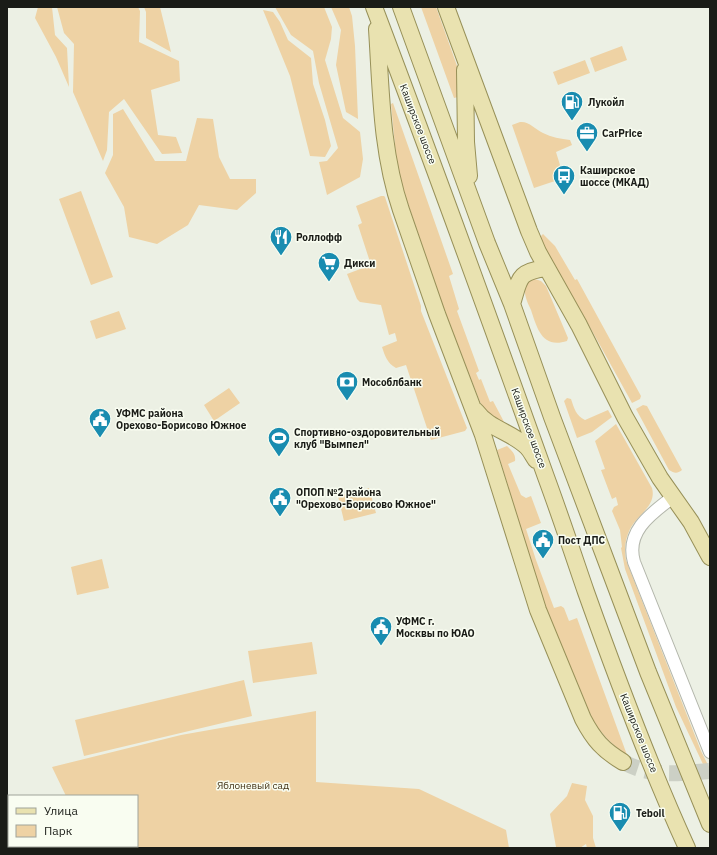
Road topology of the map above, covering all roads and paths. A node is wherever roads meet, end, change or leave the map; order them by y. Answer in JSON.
{"nodes":[{"id":1,"x":374,"y":7,"type":"edge"},
{"id":2,"x":401,"y":7,"type":"edge"},
{"id":3,"x":446,"y":7,"type":"edge"},
{"id":4,"x":464,"y":58,"type":"junction"},
{"id":5,"x":469,"y":192,"type":"junction"},
{"id":6,"x":546,"y":268,"type":"junction"},
{"id":7,"x":512,"y":304,"type":"junction"},
{"id":8,"x":470,"y":401,"type":"junction"},
{"id":9,"x":547,"y":479,"type":"junction"},
{"id":10,"x":673,"y":497,"type":"junction"},
{"id":11,"x":710,"y":557,"type":"edge"},
{"id":12,"x":710,"y":752,"type":"edge"},
{"id":13,"x":623,"y":762,"type":"tunnel mouth"},
{"id":14,"x":686,"y":762,"type":"junction"},
{"id":15,"x":656,"y":776,"type":"junction"},
{"id":16,"x":710,"y":798,"type":"edge"},
{"id":17,"x":710,"y":824,"type":"edge"},
{"id":18,"x":675,"y":848,"type":"edge"},
{"id":19,"x":687,"y":848,"type":"edge"}],
"edges":[{"from":1,"to":8,"type":"main road"},
{"from":1,"to":9,"type":"main road","name":"Каширское шоссе"},
{"from":2,"to":5,"type":"main road"},
{"from":3,"to":4,"type":"main road"},
{"from":4,"to":5,"type":"main road"},
{"from":4,"to":6,"type":"main road"},
{"from":5,"to":7,"type":"main road"},
{"from":6,"to":7,"type":"main road"},
{"from":6,"to":10,"type":"main road"},
{"from":7,"to":14,"type":"main road"},
{"from":8,"to":9,"type":"main road"},
{"from":8,"to":13,"type":"main road"},
{"from":9,"to":15,"type":"main road","name":"Каширское шоссе"},
{"from":10,"to":11,"type":"main road"},
{"from":10,"to":12,"type":"street"},
{"from":14,"to":16,"type":"main road"},
{"from":14,"to":17,"type":"main road"},
{"from":15,"to":18,"type":"main road"},
{"from":15,"to":19,"type":"main road","name":"Каширское шоссе"}]}
